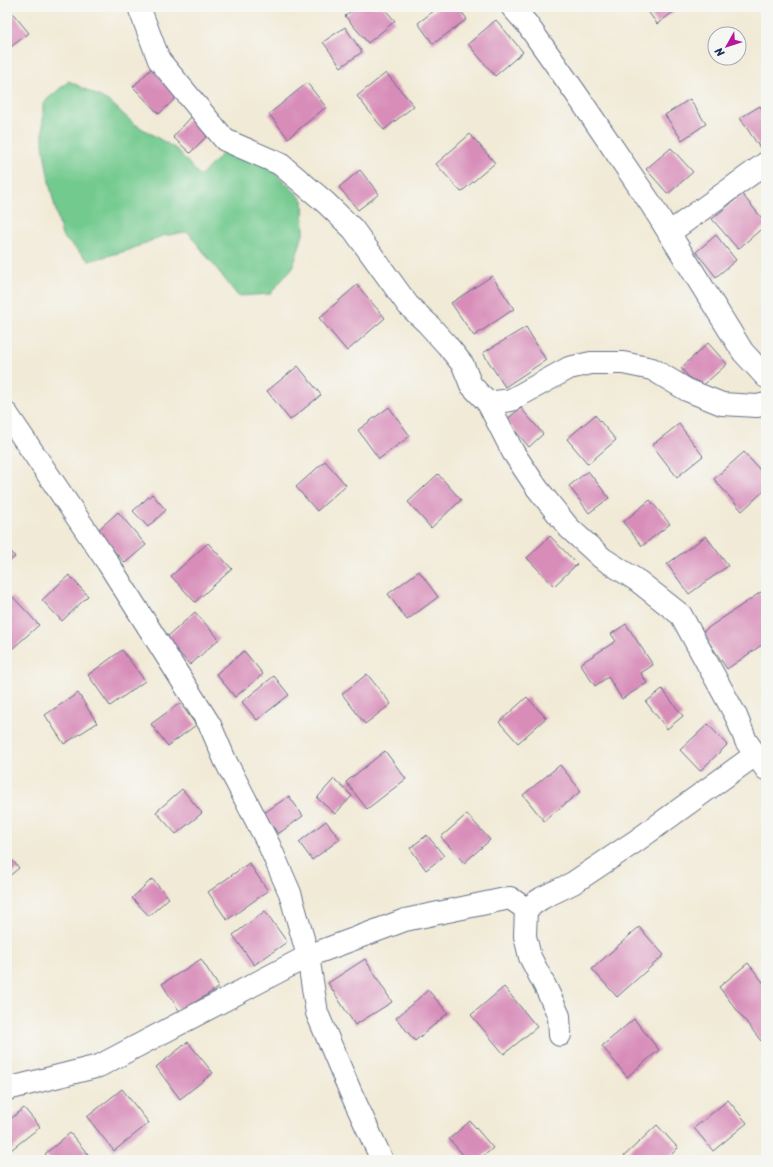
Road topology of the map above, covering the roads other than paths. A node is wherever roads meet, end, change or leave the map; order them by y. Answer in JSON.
{"nodes":[{"id":1,"x":139,"y":7,"type":"edge"},
{"id":2,"x":512,"y":7,"type":"edge"},
{"id":3,"x":766,"y":163,"type":"edge"},
{"id":4,"x":669,"y":233,"type":"junction"},
{"id":5,"x":766,"y":377,"type":"edge"},
{"id":6,"x":488,"y":403,"type":"junction"},
{"id":7,"x":766,"y":404,"type":"edge"},
{"id":8,"x":7,"y":414,"type":"edge"},
{"id":9,"x":760,"y":762,"type":"edge"},
{"id":10,"x":526,"y":909,"type":"junction"},
{"id":11,"x":308,"y":956,"type":"junction"},
{"id":12,"x":560,"y":1035,"type":"dead end"},
{"id":13,"x":7,"y":1089,"type":"edge"},
{"id":14,"x":382,"y":1160,"type":"edge"}],
"edges":[{"from":1,"to":6,"type":"street"},
{"from":2,"to":4,"type":"street"},
{"from":3,"to":4,"type":"street"},
{"from":4,"to":5,"type":"street"},
{"from":6,"to":7,"type":"street"},
{"from":6,"to":9,"type":"street"},
{"from":8,"to":11,"type":"street"},
{"from":9,"to":10,"type":"street"},
{"from":10,"to":11,"type":"street"},
{"from":10,"to":12,"type":"street"},
{"from":11,"to":13,"type":"street"},
{"from":11,"to":14,"type":"street"}]}
